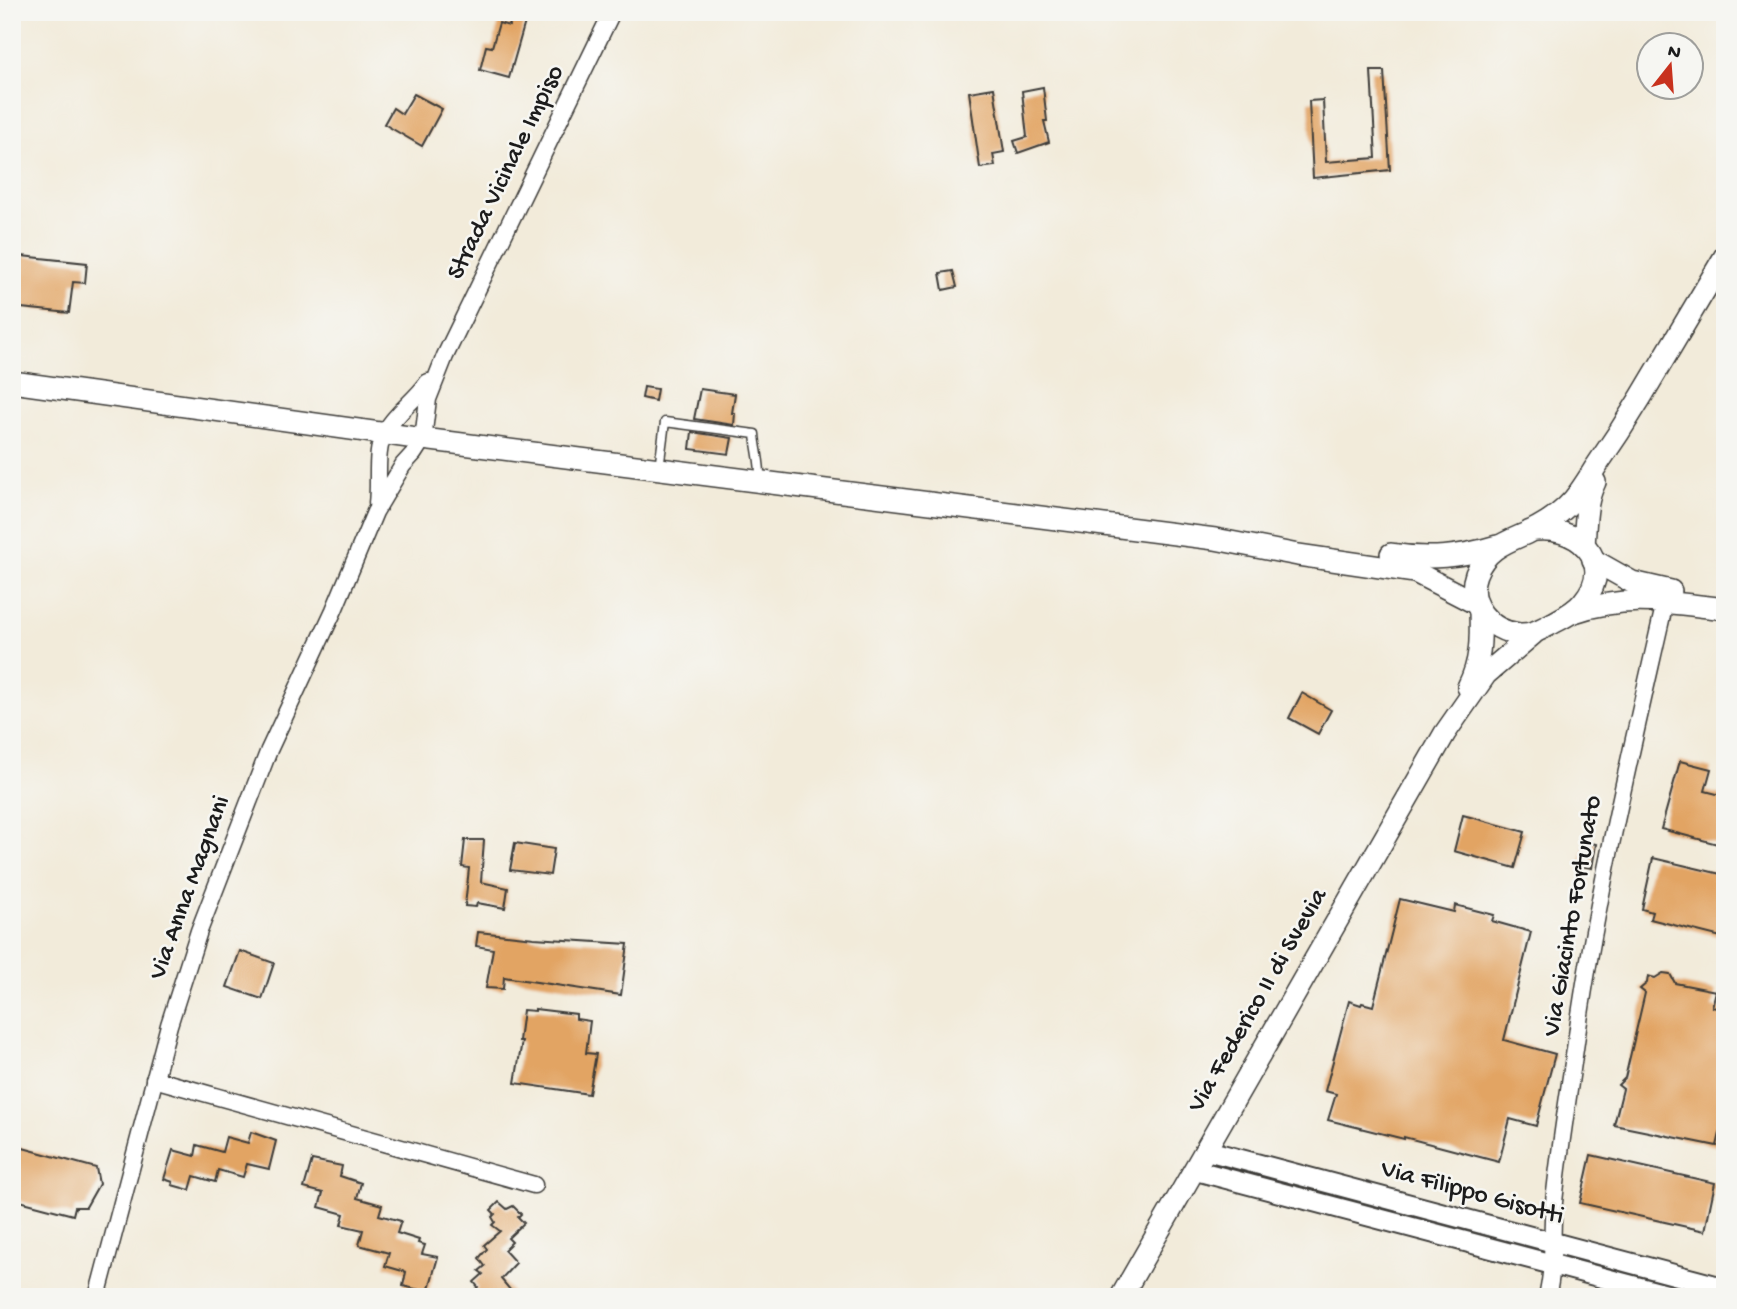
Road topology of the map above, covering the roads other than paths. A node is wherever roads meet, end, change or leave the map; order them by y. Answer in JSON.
{"nodes":[{"id":1,"x":612,"y":12,"type":"edge"},
{"id":2,"x":1725,"y":256,"type":"edge"},
{"id":3,"x":445,"y":356,"type":"junction"},
{"id":4,"x":12,"y":382,"type":"edge"},
{"id":5,"x":12,"y":394,"type":"edge"},
{"id":6,"x":96,"y":396,"type":"junction"},
{"id":7,"x":384,"y":433,"type":"junction"},
{"id":8,"x":423,"y":439,"type":"junction"},
{"id":9,"x":1615,"y":441,"type":"junction"},
{"id":10,"x":659,"y":468,"type":"junction"},
{"id":11,"x":760,"y":481,"type":"junction"},
{"id":12,"x":375,"y":512,"type":"junction"},
{"id":13,"x":1530,"y":531,"type":"junction"},
{"id":14,"x":1215,"y":539,"type":"junction"},
{"id":15,"x":1497,"y":546,"type":"junction"},
{"id":16,"x":1589,"y":552,"type":"junction"},
{"id":17,"x":1725,"y":598,"type":"edge"},
{"id":18,"x":1665,"y":602,"type":"junction"},
{"id":19,"x":1478,"y":607,"type":"junction"},
{"id":20,"x":1725,"y":609,"type":"edge"},
{"id":21,"x":1574,"y":612,"type":"junction"},
{"id":22,"x":1533,"y":634,"type":"junction"},
{"id":23,"x":1446,"y":733,"type":"junction"},
{"id":24,"x":155,"y":1079,"type":"junction"},
{"id":25,"x":1205,"y":1150,"type":"junction"},
{"id":26,"x":1194,"y":1170,"type":"junction"},
{"id":27,"x":534,"y":1185,"type":"dead end"},
{"id":28,"x":1553,"y":1243,"type":"junction"},
{"id":29,"x":1553,"y":1264,"type":"junction"},
{"id":30,"x":1725,"y":1288,"type":"edge"},
{"id":31,"x":97,"y":1297,"type":"edge"},
{"id":32,"x":1121,"y":1297,"type":"edge"},
{"id":33,"x":1547,"y":1297,"type":"edge"},
{"id":34,"x":1676,"y":1297,"type":"edge"}],
"edges":[{"from":1,"to":3,"type":"street","name":"Strada Vicinale Impiso"},
{"from":2,"to":9,"type":"main road"},
{"from":3,"to":7,"type":"street"},
{"from":3,"to":8,"type":"street"},
{"from":4,"to":6,"type":"main road"},
{"from":5,"to":6,"type":"main road"},
{"from":6,"to":7,"type":"main road"},
{"from":7,"to":8,"type":"main road"},
{"from":7,"to":12,"type":"street","name":"Via Anna Magnani"},
{"from":8,"to":10,"type":"main road"},
{"from":8,"to":12,"type":"street","name":"Via Anna Magnani"},
{"from":9,"to":13,"type":"main road"},
{"from":9,"to":16,"type":"main road"},
{"from":10,"to":11,"type":"main road"},
{"from":10,"to":11,"type":"lane"},
{"from":11,"to":14,"type":"main road"},
{"from":12,"to":24,"type":"street","name":"Via Anna Magnani"},
{"from":13,"to":15,"type":"main road"},
{"from":13,"to":16,"type":"main road"},
{"from":14,"to":15,"type":"main road"},
{"from":14,"to":19,"type":"main road"},
{"from":15,"to":19,"type":"main road"},
{"from":16,"to":17,"type":"main road"},
{"from":16,"to":21,"type":"main road"},
{"from":18,"to":20,"type":"main road"},
{"from":18,"to":21,"type":"main road"},
{"from":18,"to":28,"type":"street","name":"Via Giacinto Fortunato"},
{"from":19,"to":22,"type":"main road"},
{"from":19,"to":23,"type":"main road"},
{"from":21,"to":22,"type":"main road"},
{"from":22,"to":23,"type":"main road"},
{"from":23,"to":25,"type":"main road","name":"Via Federico II di Svevia"},
{"from":24,"to":27,"type":"street"},
{"from":24,"to":31,"type":"street","name":"Via Anna Magnani"},
{"from":25,"to":26,"type":"main road","name":"Via Federico II di Svevia"},
{"from":25,"to":28,"type":"street","name":"Via Filippo Gisotti"},
{"from":26,"to":29,"type":"street","name":"Via Filippo Gisotti"},
{"from":26,"to":32,"type":"main road","name":"Via Federico II di Svevia"},
{"from":28,"to":29,"type":"street","name":"Via Giacinto Fortunato"},
{"from":28,"to":30,"type":"street","name":"Via Filippo Gisotti"},
{"from":29,"to":33,"type":"street","name":"Via Giacinto Fortunato"},
{"from":29,"to":34,"type":"street","name":"Via Filippo Gisotti"}]}
